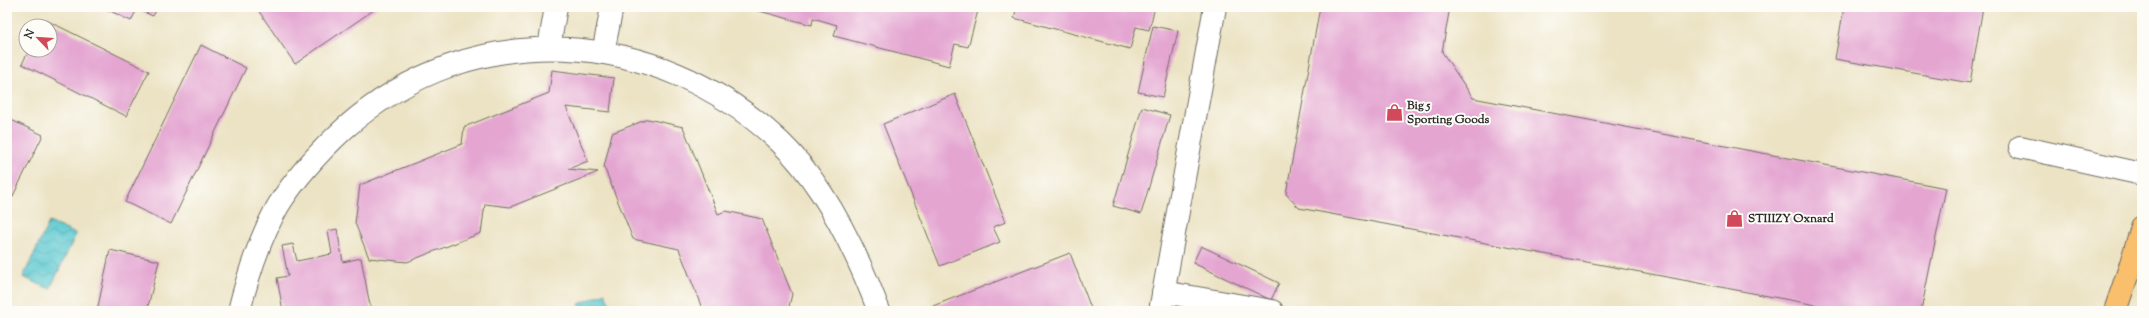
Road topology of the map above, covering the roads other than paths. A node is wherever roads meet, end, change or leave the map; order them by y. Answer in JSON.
{"nodes":[{"id":1,"x":556,"y":7,"type":"edge"},
{"id":2,"x":612,"y":7,"type":"edge"},
{"id":3,"x":1215,"y":7,"type":"edge"},
{"id":4,"x":549,"y":47,"type":"junction"},
{"id":5,"x":603,"y":54,"type":"junction"},
{"id":6,"x":2020,"y":147,"type":"dead end"},
{"id":7,"x":2142,"y":174,"type":"edge"},
{"id":8,"x":2142,"y":227,"type":"edge"},
{"id":9,"x":1161,"y":301,"type":"edge"},
{"id":10,"x":239,"y":311,"type":"edge"},
{"id":11,"x":879,"y":311,"type":"edge"},
{"id":12,"x":1272,"y":311,"type":"edge"},
{"id":13,"x":2115,"y":311,"type":"edge"}],
"edges":[{"from":1,"to":4,"type":"lane"},
{"from":2,"to":5,"type":"lane"},
{"from":3,"to":9,"type":"lane"},
{"from":4,"to":5,"type":"lane"},
{"from":4,"to":10,"type":"lane"},
{"from":5,"to":11,"type":"lane"},
{"from":6,"to":7,"type":"lane"},
{"from":8,"to":13,"type":"main road"},
{"from":9,"to":12,"type":"lane"}]}
